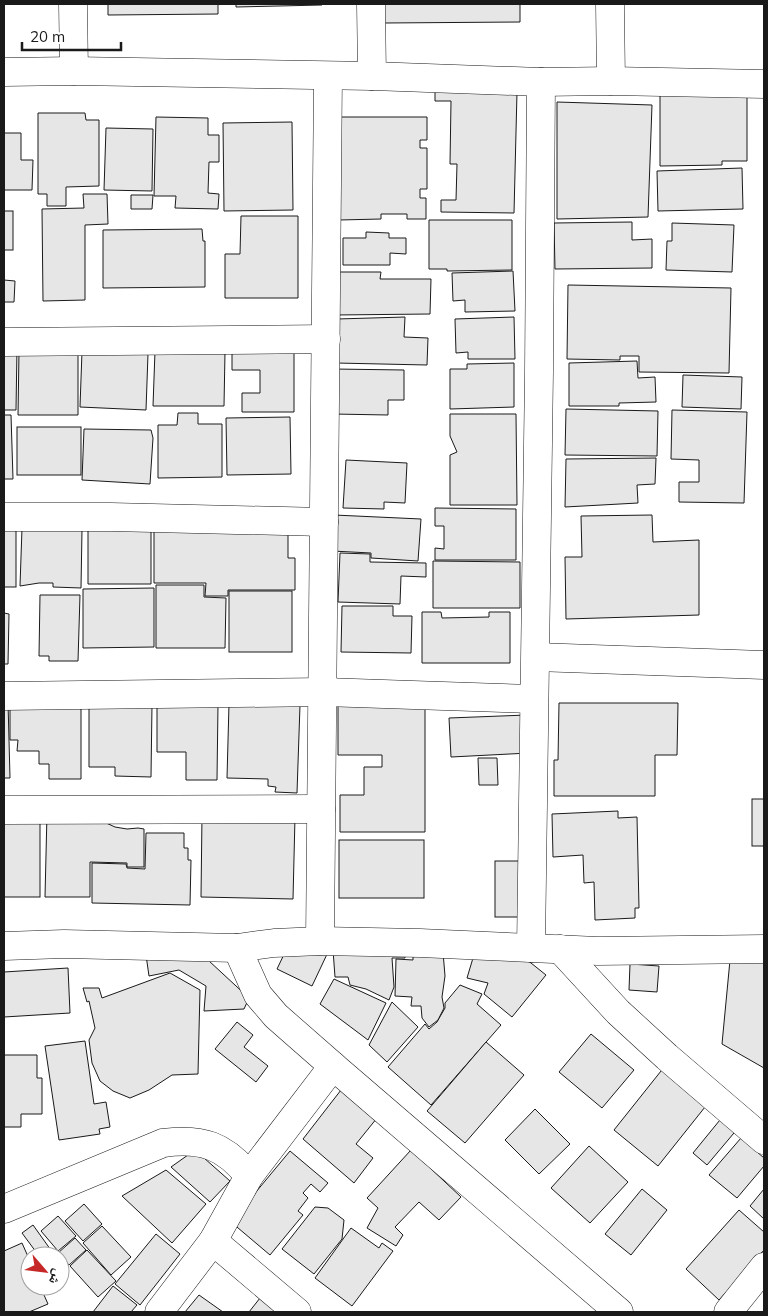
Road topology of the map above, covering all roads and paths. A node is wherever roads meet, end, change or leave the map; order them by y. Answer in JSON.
{"nodes":[{"id":1,"x":73,"y":4,"type":"edge"},
{"id":2,"x":371,"y":4,"type":"edge"},
{"id":3,"x":610,"y":4,"type":"edge"},
{"id":4,"x":74,"y":71,"type":"junction"},
{"id":5,"x":4,"y":72,"type":"edge"},
{"id":6,"x":328,"y":76,"type":"junction"},
{"id":7,"x":372,"y":76,"type":"junction"},
{"id":8,"x":611,"y":81,"type":"junction"},
{"id":9,"x":541,"y":82,"type":"junction"},
{"id":10,"x":764,"y":84,"type":"edge"},
{"id":11,"x":326,"y":339,"type":"junction"},
{"id":12,"x":4,"y":342,"type":"edge"},
{"id":13,"x":4,"y":517,"type":"edge"},
{"id":14,"x":324,"y":522,"type":"junction"},
{"id":15,"x":536,"y":657,"type":"junction"},
{"id":16,"x":764,"y":665,"type":"edge"},
{"id":17,"x":324,"y":692,"type":"junction"},
{"id":18,"x":4,"y":696,"type":"edge"},
{"id":19,"x":534,"y":699,"type":"junction"},
{"id":20,"x":321,"y":809,"type":"junction"},
{"id":21,"x":4,"y":810,"type":"edge"},
{"id":22,"x":320,"y":941,"type":"junction"},
{"id":23,"x":4,"y":946,"type":"edge"},
{"id":24,"x":237,"y":948,"type":"junction"},
{"id":25,"x":531,"y":948,"type":"junction"},
{"id":26,"x":560,"y":949,"type":"junction"},
{"id":27,"x":764,"y":949,"type":"edge"},
{"id":28,"x":332,"y":1066,"type":"junction"},
{"id":29,"x":764,"y":1140,"type":"edge"},
{"id":30,"x":249,"y":1176,"type":"junction"},
{"id":31,"x":4,"y":1209,"type":"edge"},
{"id":32,"x":212,"y":1241,"type":"junction"},
{"id":33,"x":764,"y":1267,"type":"edge"},
{"id":34,"x":602,"y":1307,"type":"edge"},
{"id":35,"x":159,"y":1312,"type":"edge"},
{"id":36,"x":297,"y":1312,"type":"edge"},
{"id":37,"x":728,"y":1312,"type":"edge"}],
"edges":[{"from":1,"to":4,"type":"street"},
{"from":2,"to":7,"type":"street"},
{"from":3,"to":8,"type":"street"},
{"from":4,"to":5,"type":"street"},
{"from":4,"to":6,"type":"street"},
{"from":6,"to":7,"type":"street"},
{"from":6,"to":11,"type":"street"},
{"from":7,"to":9,"type":"street"},
{"from":8,"to":9,"type":"street"},
{"from":8,"to":10,"type":"street"},
{"from":9,"to":15,"type":"street"},
{"from":11,"to":12,"type":"street"},
{"from":11,"to":14,"type":"street"},
{"from":13,"to":14,"type":"street"},
{"from":14,"to":17,"type":"street"},
{"from":15,"to":16,"type":"street"},
{"from":15,"to":19,"type":"street"},
{"from":17,"to":18,"type":"street"},
{"from":17,"to":19,"type":"street"},
{"from":17,"to":20,"type":"street"},
{"from":19,"to":25,"type":"street"},
{"from":20,"to":21,"type":"street"},
{"from":20,"to":22,"type":"street"},
{"from":22,"to":24,"type":"street"},
{"from":22,"to":25,"type":"street"},
{"from":23,"to":24,"type":"street"},
{"from":24,"to":28,"type":"street"},
{"from":25,"to":26,"type":"street"},
{"from":26,"to":27,"type":"street"},
{"from":26,"to":29,"type":"street"},
{"from":28,"to":30,"type":"street"},
{"from":28,"to":34,"type":"street"},
{"from":30,"to":31,"type":"street"},
{"from":30,"to":32,"type":"street"},
{"from":32,"to":35,"type":"street"},
{"from":32,"to":36,"type":"street"},
{"from":33,"to":37,"type":"street"}]}
